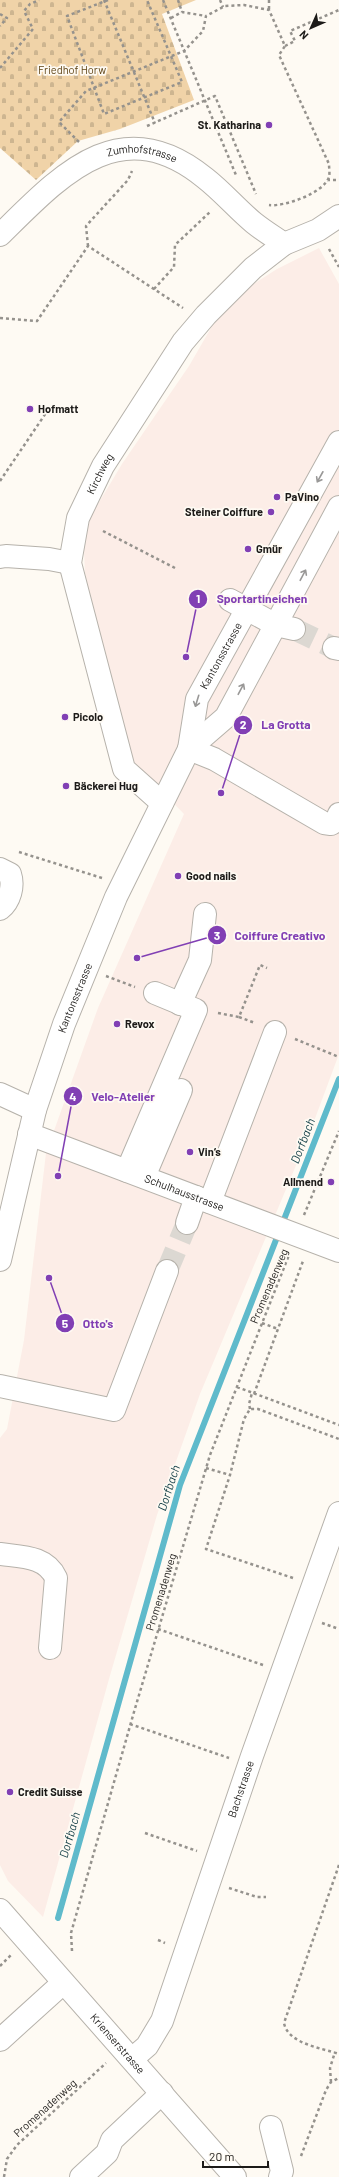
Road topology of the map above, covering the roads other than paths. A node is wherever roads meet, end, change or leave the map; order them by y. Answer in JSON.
{"nodes":[{"id":1,"x":339,"y":216,"type":"edge"},
{"id":2,"x":0,"y":235,"type":"edge"},
{"id":3,"x":284,"y":244,"type":"junction"},
{"id":4,"x":339,"y":442,"type":"edge"},
{"id":5,"x":339,"y":507,"type":"edge"},
{"id":6,"x":0,"y":557,"type":"edge"},
{"id":7,"x":70,"y":563,"type":"junction"},
{"id":8,"x":238,"y":605,"type":"junction"},
{"id":9,"x":285,"y":627,"type":"junction"},
{"id":10,"x":189,"y":749,"type":"junction"},
{"id":11,"x":162,"y":803,"type":"junction"},
{"id":12,"x":339,"y":814,"type":"edge"},
{"id":13,"x":0,"y":869,"type":"edge"},
{"id":14,"x":0,"y":909,"type":"edge"},
{"id":15,"x":206,"y":914,"type":"dead end"},
{"id":16,"x":146,"y":991,"type":"road end"},
{"id":17,"x":188,"y":1007,"type":"junction"},
{"id":18,"x":275,"y":1032,"type":"dead end"},
{"id":19,"x":181,"y":1090,"type":"dead end"},
{"id":20,"x":0,"y":1094,"type":"edge"},
{"id":21,"x":35,"y":1110,"type":"junction"},
{"id":22,"x":29,"y":1134,"type":"junction"},
{"id":23,"x":135,"y":1174,"type":"junction"},
{"id":24,"x":203,"y":1200,"type":"junction"},
{"id":25,"x":187,"y":1223,"type":"tunnel mouth"},
{"id":26,"x":339,"y":1251,"type":"edge"},
{"id":27,"x":0,"y":1254,"type":"edge"},
{"id":28,"x":167,"y":1271,"type":"tunnel mouth"},
{"id":29,"x":0,"y":1386,"type":"edge"},
{"id":30,"x":339,"y":1513,"type":"edge"},
{"id":31,"x":0,"y":1554,"type":"edge"},
{"id":32,"x":50,"y":1648,"type":"dead end"},
{"id":33,"x":0,"y":1910,"type":"edge"},
{"id":34,"x":63,"y":1983,"type":"junction"},
{"id":35,"x":0,"y":2040,"type":"edge"},
{"id":36,"x":132,"y":2059,"type":"junction"},
{"id":37,"x":162,"y":2093,"type":"junction"},
{"id":38,"x":271,"y":2127,"type":"dead end"},
{"id":39,"x":81,"y":2177,"type":"edge"},
{"id":40,"x":236,"y":2177,"type":"edge"},
{"id":41,"x":280,"y":2177,"type":"edge"}],
"edges":[{"from":1,"to":3,"type":"street","name":"Kirchweg"},
{"from":2,"to":3,"type":"street","name":"Zumhofstrasse"},
{"from":3,"to":7,"type":"street","name":"Kirchweg"},
{"from":4,"to":8,"type":"street","name":"Kantonsstrasse","one_way":true},
{"from":9,"to":5,"type":"street","name":"Kantonsstrasse","one_way":true},
{"from":6,"to":7,"type":"street"},
{"from":7,"to":11,"type":"street","name":"Kirchweg"},
{"from":8,"to":9,"type":"street"},
{"from":8,"to":10,"type":"street","name":"Kantonsstrasse","one_way":true},
{"from":10,"to":9,"type":"street","name":"Kantonsstrasse","one_way":true},
{"from":10,"to":11,"type":"street","name":"Kantonsstrasse"},
{"from":10,"to":12,"type":"street"},
{"from":11,"to":21,"type":"street","name":"Kantonsstrasse"},
{"from":13,"to":14,"type":"street"},
{"from":15,"to":17,"type":"street"},
{"from":16,"to":17,"type":"street"},
{"from":17,"to":23,"type":"street"},
{"from":18,"to":24,"type":"street"},
{"from":19,"to":23,"type":"street"},
{"from":20,"to":21,"type":"street"},
{"from":21,"to":22,"type":"street","name":"Kantonsstrasse"},
{"from":22,"to":23,"type":"street","name":"Schulhausstrasse"},
{"from":22,"to":27,"type":"street","name":"Kantonsstrasse"},
{"from":23,"to":24,"type":"street","name":"Schulhausstrasse"},
{"from":24,"to":25,"type":"street"},
{"from":24,"to":26,"type":"street","name":"Schulhausstrasse"},
{"from":28,"to":29,"type":"street"},
{"from":30,"to":36,"type":"street","name":"Bachstrasse"},
{"from":31,"to":32,"type":"street"},
{"from":33,"to":34,"type":"street","name":"Krienserstrasse"},
{"from":34,"to":35,"type":"street"},
{"from":34,"to":36,"type":"street","name":"Krienserstrasse"},
{"from":36,"to":37,"type":"street","name":"Krienserstrasse"},
{"from":37,"to":39,"type":"street"},
{"from":37,"to":40,"type":"street","name":"Krienserstrasse"},
{"from":38,"to":41,"type":"street"}]}
